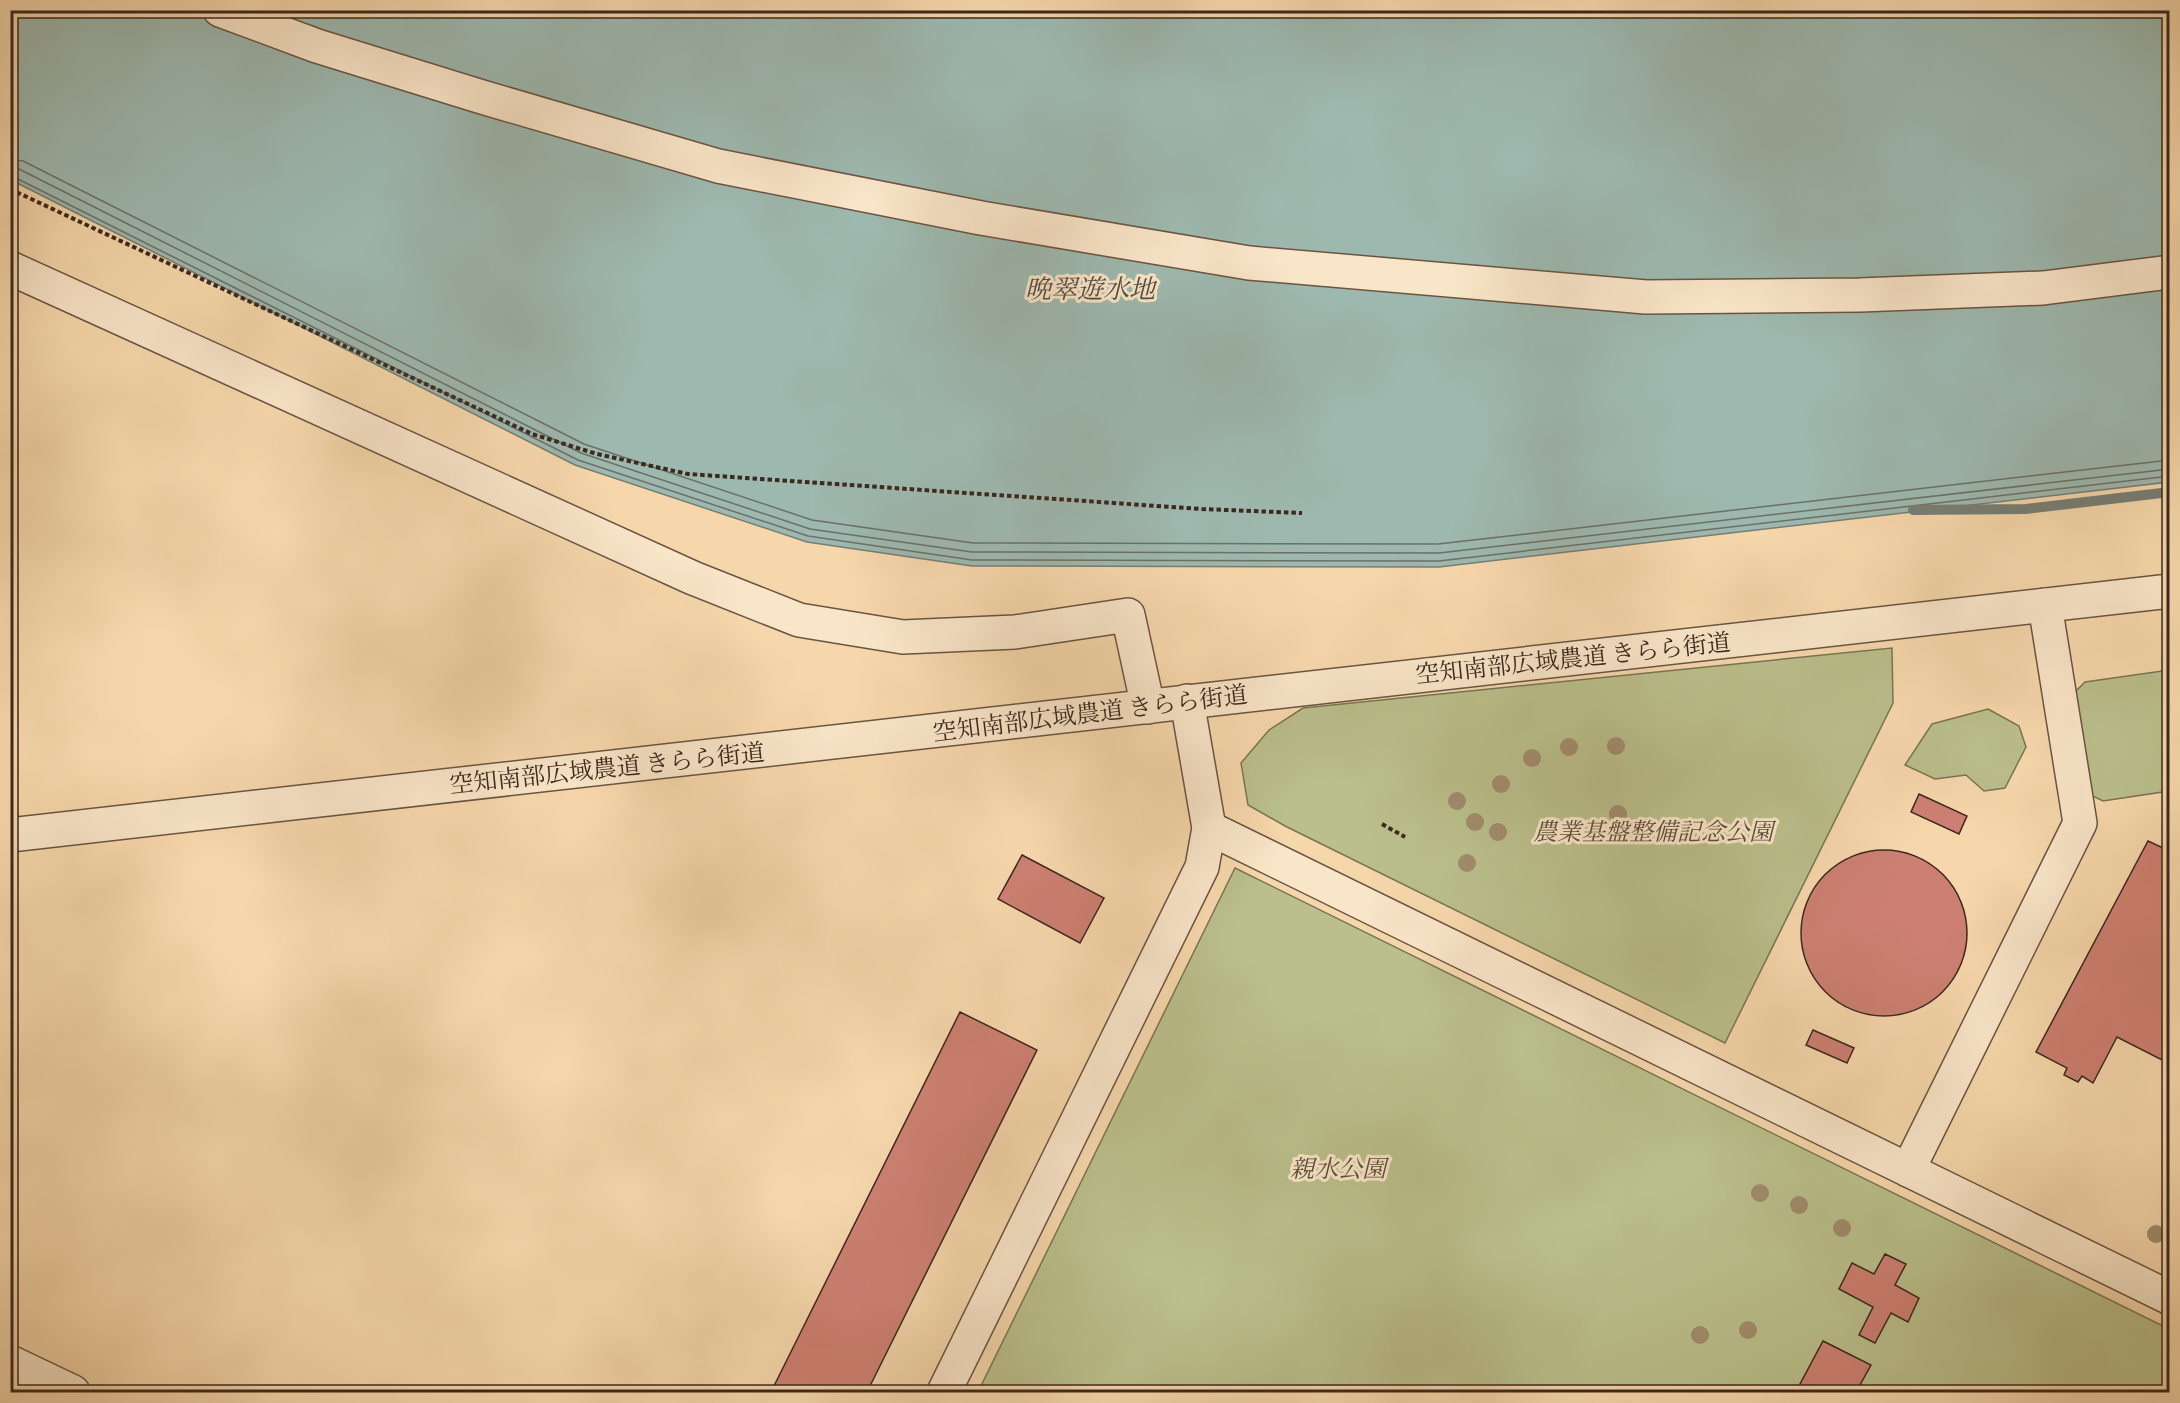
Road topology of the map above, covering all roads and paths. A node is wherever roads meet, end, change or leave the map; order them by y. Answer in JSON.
{"nodes":[{"id":1,"x":220,"y":10,"type":"edge"},
{"id":2,"x":10,"y":189,"type":"edge"},
{"id":3,"x":10,"y":268,"type":"edge"},
{"id":4,"x":2169,"y":272,"type":"edge"},
{"id":5,"x":1302,"y":513,"type":"dead end"},
{"id":6,"x":2169,"y":591,"type":"edge"},
{"id":7,"x":2045,"y":604,"type":"junction"},
{"id":8,"x":1187,"y":701,"type":"junction"},
{"id":9,"x":1148,"y":707,"type":"junction"},
{"id":10,"x":1382,"y":824,"type":"dead end"},
{"id":11,"x":1209,"y":828,"type":"junction"},
{"id":12,"x":10,"y":835,"type":"edge"},
{"id":13,"x":1404,"y":837,"type":"dead end"},
{"id":14,"x":1908,"y":1170,"type":"junction"},
{"id":15,"x":2169,"y":1298,"type":"edge"},
{"id":16,"x":10,"y":1362,"type":"edge"},
{"id":17,"x":73,"y":1392,"type":"edge"},
{"id":18,"x":944,"y":1392,"type":"edge"},
{"id":19,"x":1587,"y":1392,"type":"edge"},
{"id":20,"x":1681,"y":1392,"type":"edge"}],
"edges":[{"from":1,"to":4,"type":"street"},
{"from":2,"to":5,"type":"path"},
{"from":3,"to":9,"type":"street"},
{"from":6,"to":7,"type":"street","name":"空知南部広域農道 きらら街道"},
{"from":7,"to":8,"type":"street","name":"空知南部広域農道 きらら街道"},
{"from":7,"to":14,"type":"street"},
{"from":8,"to":9,"type":"street","name":"空知南部広域農道 きらら街道"},
{"from":8,"to":11,"type":"street"},
{"from":9,"to":12,"type":"street","name":"空知南部広域農道 きらら街道"},
{"from":10,"to":13,"type":"path"},
{"from":11,"to":14,"type":"street"},
{"from":11,"to":18,"type":"street"},
{"from":14,"to":15,"type":"street"},
{"from":16,"to":17,"type":"street"},
{"from":19,"to":20,"type":"path"}]}
